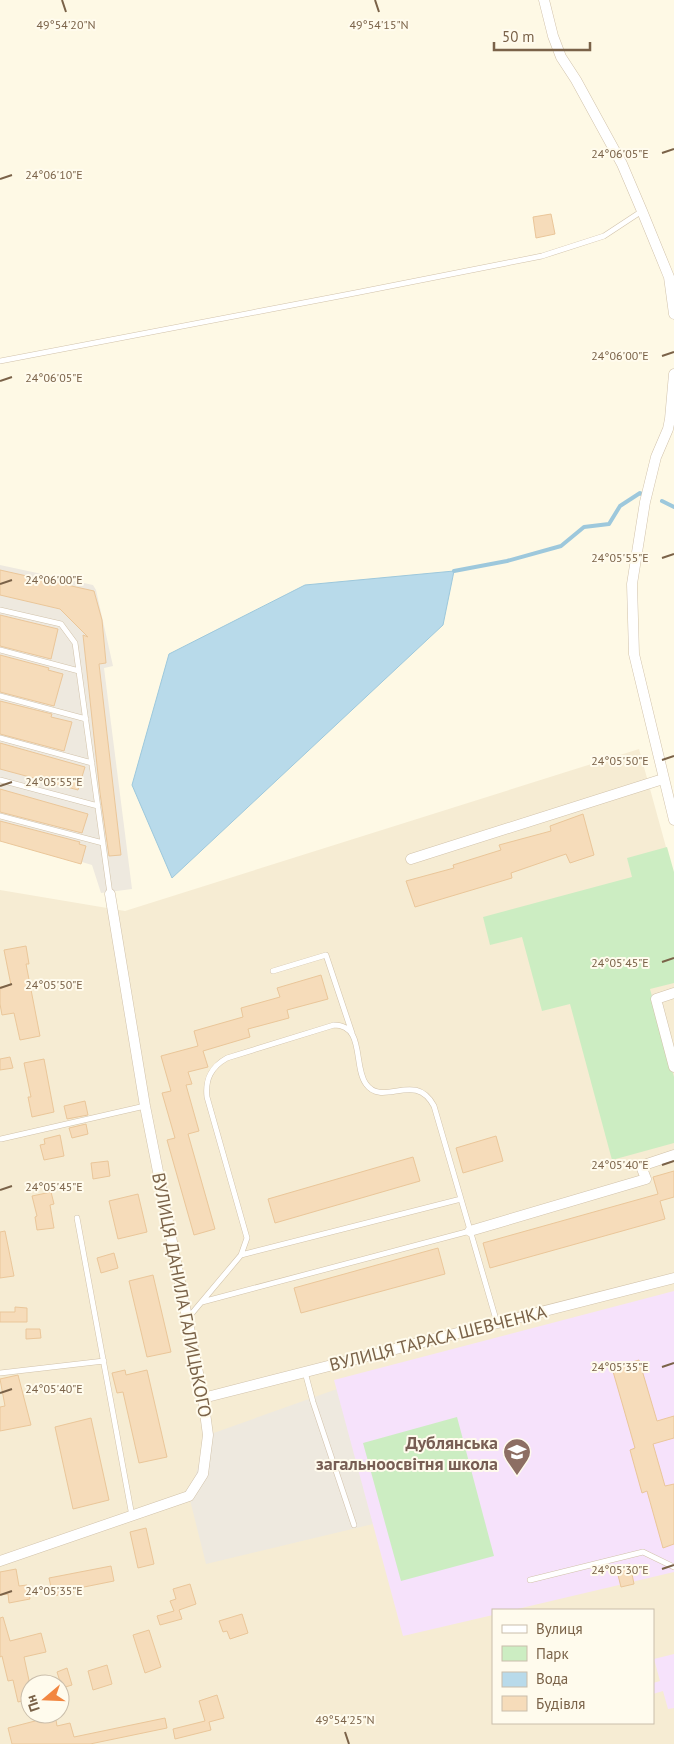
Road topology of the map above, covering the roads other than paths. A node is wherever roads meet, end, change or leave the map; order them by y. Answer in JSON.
{"nodes":[{"id":1,"x":544,"y":0,"type":"edge"},
{"id":2,"x":642,"y":211,"type":"junction"},
{"id":3,"x":674,"y":314,"type":"edge"},
{"id":4,"x":0,"y":361,"type":"edge"},
{"id":5,"x":674,"y":374,"type":"edge"},
{"id":6,"x":672,"y":424,"type":"edge"},
{"id":7,"x":0,"y":610,"type":"edge"},
{"id":8,"x":0,"y":650,"type":"edge"},
{"id":9,"x":79,"y":671,"type":"junction"},
{"id":10,"x":0,"y":696,"type":"edge"},
{"id":11,"x":86,"y":719,"type":"junction"},
{"id":12,"x":0,"y":738,"type":"edge"},
{"id":13,"x":92,"y":763,"type":"junction"},
{"id":14,"x":663,"y":779,"type":"junction"},
{"id":15,"x":0,"y":780,"type":"edge"},
{"id":16,"x":98,"y":806,"type":"junction"},
{"id":17,"x":0,"y":816,"type":"edge"},
{"id":18,"x":674,"y":820,"type":"edge"},
{"id":19,"x":103,"y":843,"type":"junction"},
{"id":20,"x":411,"y":859,"type":"dead end"},
{"id":21,"x":110,"y":894,"type":"joint"},
{"id":22,"x":273,"y":971,"type":"dead end"},
{"id":23,"x":674,"y":993,"type":"edge"},
{"id":24,"x":353,"y":1036,"type":"junction"},
{"id":25,"x":674,"y":1067,"type":"edge"},
{"id":26,"x":145,"y":1106,"type":"junction"},
{"id":27,"x":1,"y":1139,"type":"edge"},
{"id":28,"x":674,"y":1155,"type":"edge"},
{"id":29,"x":461,"y":1199,"type":"junction"},
{"id":30,"x":77,"y":1218,"type":"dead end"},
{"id":31,"x":470,"y":1231,"type":"junction"},
{"id":32,"x":241,"y":1255,"type":"junction"},
{"id":33,"x":674,"y":1278,"type":"edge"},
{"id":34,"x":201,"y":1302,"type":"junction"},
{"id":35,"x":187,"y":1320,"type":"junction"},
{"id":36,"x":497,"y":1323,"type":"junction"},
{"id":37,"x":104,"y":1361,"type":"junction"},
{"id":38,"x":0,"y":1372,"type":"edge"},
{"id":39,"x":305,"y":1372,"type":"junction"},
{"id":40,"x":203,"y":1398,"type":"junction"},
{"id":41,"x":132,"y":1517,"type":"junction"},
{"id":42,"x":354,"y":1525,"type":"dead end"},
{"id":43,"x":0,"y":1561,"type":"edge"},
{"id":44,"x":674,"y":1567,"type":"edge"},
{"id":45,"x":530,"y":1580,"type":"dead end"}],
"edges":[{"from":1,"to":2,"type":"street"},
{"from":2,"to":3,"type":"street"},
{"from":2,"to":4,"type":"lane"},
{"from":5,"to":6,"type":"street"},
{"from":6,"to":14,"type":"street"},
{"from":7,"to":9,"type":"lane"},
{"from":8,"to":9,"type":"lane"},
{"from":9,"to":11,"type":"lane"},
{"from":10,"to":11,"type":"lane"},
{"from":11,"to":13,"type":"lane"},
{"from":12,"to":13,"type":"lane"},
{"from":13,"to":16,"type":"lane"},
{"from":14,"to":18,"type":"street"},
{"from":14,"to":20,"type":"street"},
{"from":15,"to":16,"type":"lane"},
{"from":16,"to":19,"type":"lane"},
{"from":17,"to":19,"type":"lane"},
{"from":19,"to":21,"type":"lane"},
{"from":21,"to":26,"type":"street","name":"ВУЛИЦЯ ДАНИЛА ГАЛИЦЬКОГО"},
{"from":22,"to":24,"type":"lane"},
{"from":23,"to":25,"type":"street"},
{"from":24,"to":29,"type":"lane"},
{"from":24,"to":32,"type":"lane"},
{"from":26,"to":27,"type":"lane"},
{"from":26,"to":35,"type":"street","name":"ВУЛИЦЯ ДАНИЛА ГАЛИЦЬКОГО"},
{"from":28,"to":31,"type":"street"},
{"from":29,"to":31,"type":"lane"},
{"from":29,"to":32,"type":"lane"},
{"from":30,"to":37,"type":"lane"},
{"from":31,"to":34,"type":"lane"},
{"from":31,"to":36,"type":"lane"},
{"from":32,"to":34,"type":"lane"},
{"from":33,"to":36,"type":"street","name":"ВУЛИЦЯ ТАРАСА ШЕВЧЕНКА"},
{"from":34,"to":35,"type":"lane"},
{"from":35,"to":40,"type":"street","name":"ВУЛИЦЯ ДАНИЛА ГАЛИЦЬКОГО"},
{"from":36,"to":39,"type":"street","name":"ВУЛИЦЯ ТАРАСА ШЕВЧЕНКА"},
{"from":37,"to":38,"type":"lane"},
{"from":37,"to":41,"type":"lane"},
{"from":39,"to":40,"type":"street","name":"ВУЛИЦЯ ТАРАСА ШЕВЧЕНКА"},
{"from":39,"to":42,"type":"lane"},
{"from":40,"to":41,"type":"street","name":"ВУЛИЦЯ ДАНИЛА ГАЛИЦЬКОГО"},
{"from":41,"to":43,"type":"street","name":"ВУЛИЦЯ ДАНИЛА ГАЛИЦЬКОГО"},
{"from":44,"to":45,"type":"lane"}]}
